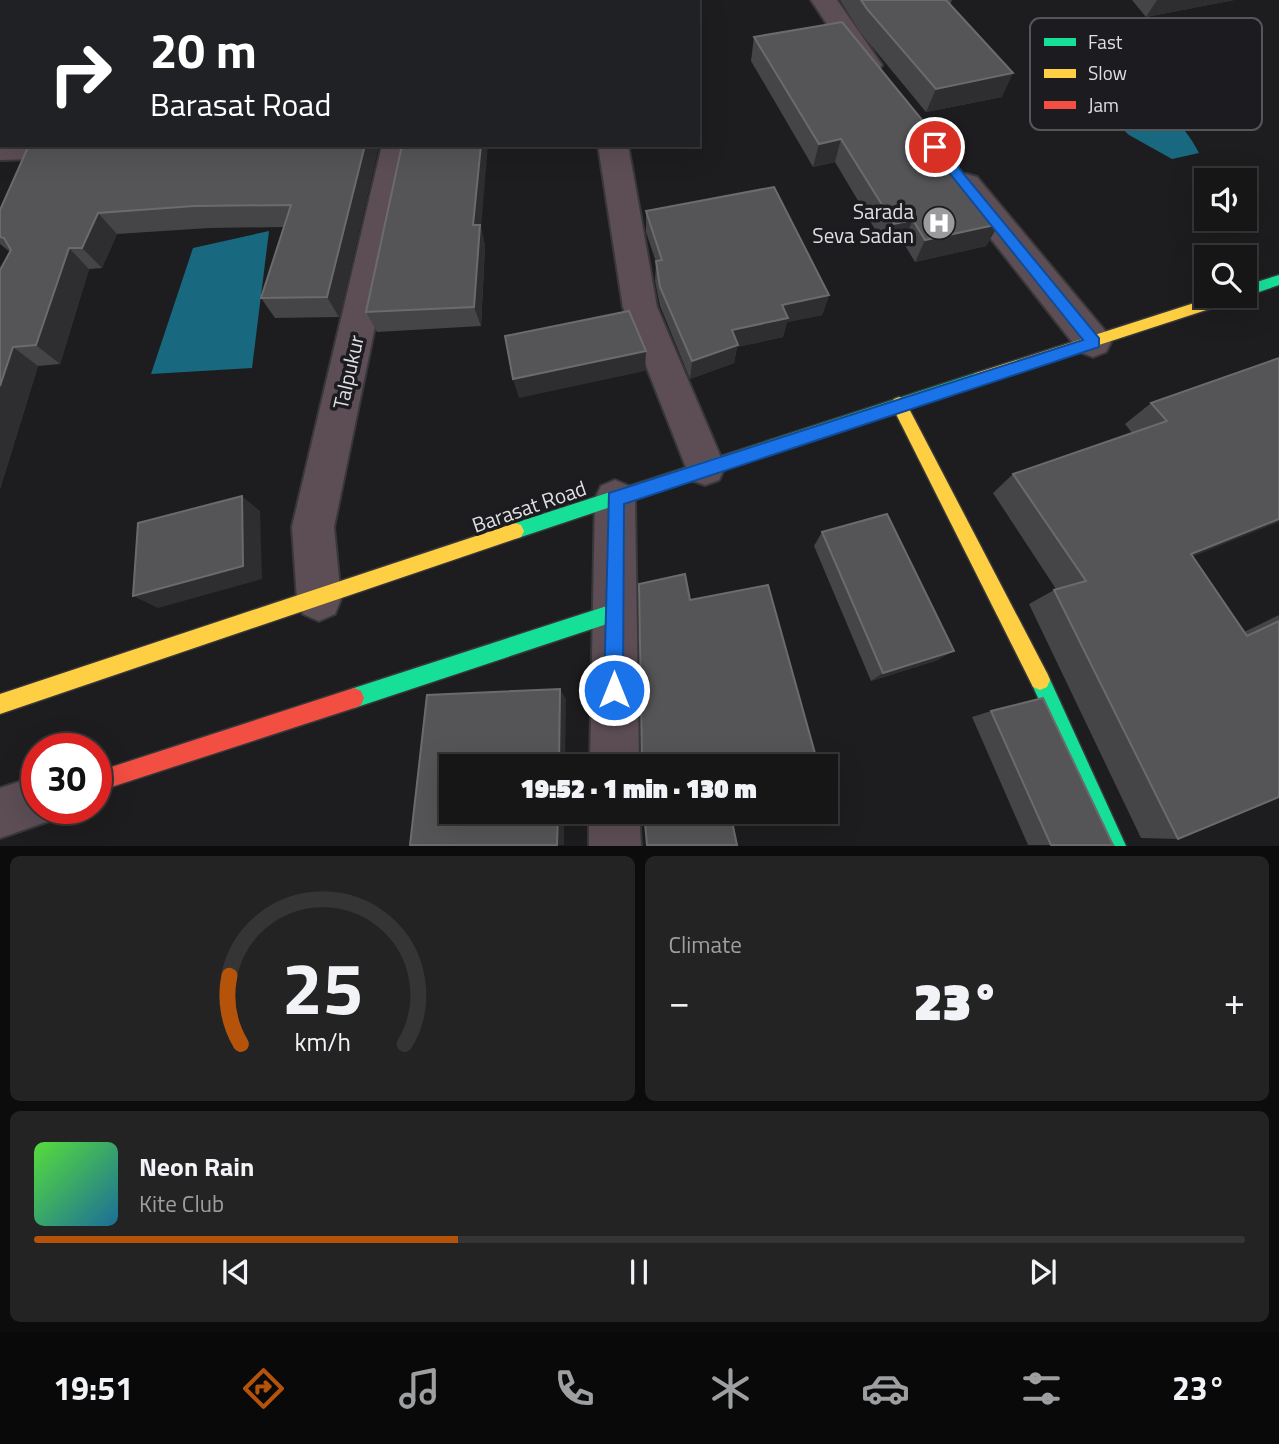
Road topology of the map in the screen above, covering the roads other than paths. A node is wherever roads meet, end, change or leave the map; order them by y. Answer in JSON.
{"nodes":[{"id":1,"x":824,"y":0,"type":"edge"},
{"id":2,"x":882,"y":82,"type":"edge"},
{"id":3,"x":100,"y":147,"type":"edge"},
{"id":4,"x":397,"y":147,"type":"edge"},
{"id":5,"x":613,"y":147,"type":"edge"},
{"id":6,"x":0,"y":150,"type":"edge"},
{"id":7,"x":944,"y":158,"type":"edge"},
{"id":8,"x":1279,"y":280,"type":"edge"},
{"id":9,"x":1257,"y":288,"type":"edge"},
{"id":10,"x":1196,"y":308,"type":"edge"},
{"id":11,"x":1093,"y":342,"type":"junction"},
{"id":12,"x":899,"y":404,"type":"junction"},
{"id":13,"x":705,"y":467,"type":"junction"},
{"id":14,"x":615,"y":499,"type":"junction"},
{"id":15,"x":318,"y":599,"type":"junction"},
{"id":16,"x":613,"y":613,"type":"junction"},
{"id":17,"x":0,"y":704,"type":"edge"},
{"id":18,"x":614,"y":754,"type":"edge"},
{"id":19,"x":112,"y":777,"type":"edge"},
{"id":20,"x":21,"y":806,"type":"edge"},
{"id":21,"x":0,"y":813,"type":"edge"},
{"id":22,"x":614,"y":824,"type":"edge"},
{"id":23,"x":615,"y":845,"type":"edge"},
{"id":24,"x":1116,"y":845,"type":"edge"}],
"edges":[{"from":1,"to":2,"type":"street"},
{"from":3,"to":6,"type":"street"},
{"from":4,"to":15,"type":"street","name":"Talpukur"},
{"from":5,"to":13,"type":"street"},
{"from":7,"to":11,"type":"street"},
{"from":8,"to":9,"type":"main road"},
{"from":10,"to":11,"type":"main road","name":"Barasat Road"},
{"from":11,"to":12,"type":"main road","name":"Barasat Road"},
{"from":12,"to":13,"type":"main road","name":"Barasat Road"},
{"from":12,"to":24,"type":"main road"},
{"from":13,"to":14,"type":"main road","name":"Barasat Road"},
{"from":14,"to":15,"type":"main road","name":"Barasat Road"},
{"from":14,"to":16,"type":"street"},
{"from":15,"to":17,"type":"main road","name":"Barasat Road"},
{"from":16,"to":18,"type":"street"},
{"from":16,"to":19,"type":"main road"},
{"from":20,"to":21,"type":"street"},
{"from":22,"to":23,"type":"street"}]}
